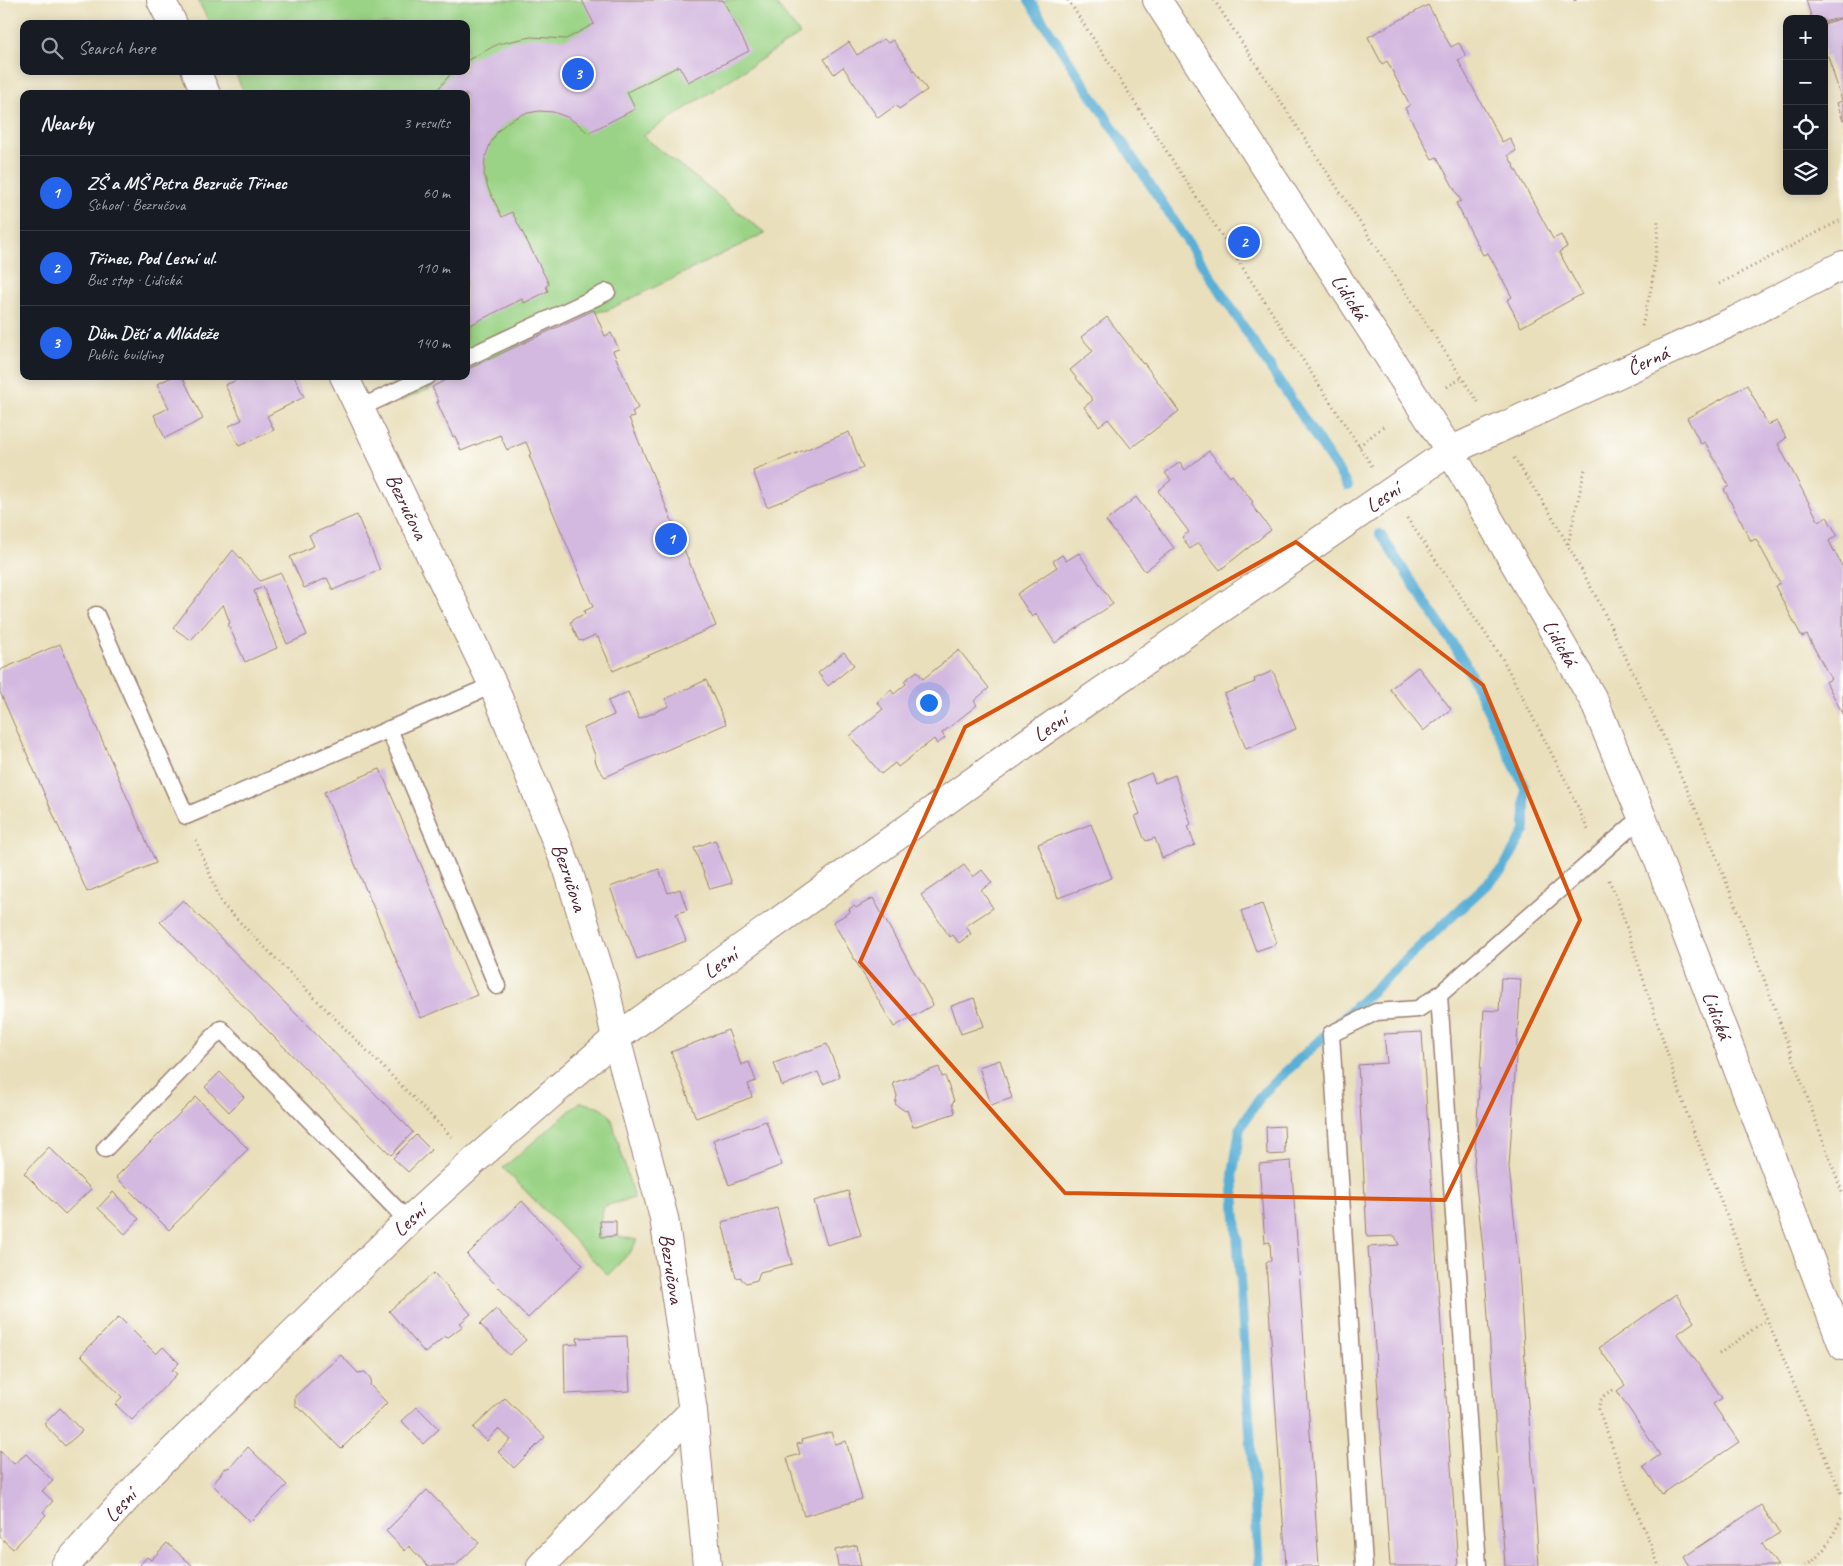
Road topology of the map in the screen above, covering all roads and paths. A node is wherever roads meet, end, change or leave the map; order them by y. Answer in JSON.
{"nodes":[{"id":1,"x":161,"y":0,"type":"edge"},
{"id":2,"x":1068,"y":0,"type":"edge"},
{"id":3,"x":1157,"y":0,"type":"edge"},
{"id":4,"x":1214,"y":0,"type":"edge"},
{"id":5,"x":171,"y":20,"type":"edge"},
{"id":6,"x":198,"y":75,"type":"edge"},
{"id":7,"x":204,"y":90,"type":"edge"},
{"id":8,"x":1658,"y":218,"type":"dead end"},
{"id":9,"x":1843,"y":220,"type":"edge"},
{"id":10,"x":1843,"y":264,"type":"edge"},
{"id":11,"x":1719,"y":284,"type":"dead end"},
{"id":12,"x":607,"y":292,"type":"dead end"},
{"id":13,"x":1641,"y":328,"type":"dead end"},
{"id":14,"x":470,"y":356,"type":"edge"},
{"id":15,"x":1462,"y":378,"type":"junction"},
{"id":16,"x":346,"y":380,"type":"edge"},
{"id":17,"x":420,"y":380,"type":"edge"},
{"id":18,"x":1444,"y":388,"type":"dead end"},
{"id":19,"x":360,"y":408,"type":"junction"},
{"id":20,"x":1385,"y":425,"type":"dead end"},
{"id":21,"x":1496,"y":430,"type":"junction"},
{"id":22,"x":1360,"y":446,"type":"junction"},
{"id":23,"x":1450,"y":450,"type":"junction"},
{"id":24,"x":1585,"y":469,"type":"dead end"},
{"id":25,"x":1375,"y":470,"type":"dead end"},
{"id":26,"x":1402,"y":511,"type":"dead end"},
{"id":27,"x":1568,"y":545,"type":"junction"},
{"id":28,"x":96,"y":616,"type":"dead end"},
{"id":29,"x":493,"y":685,"type":"junction"},
{"id":30,"x":389,"y":729,"type":"junction"},
{"id":31,"x":186,"y":816,"type":"junction"},
{"id":32,"x":1642,"y":817,"type":"junction"},
{"id":33,"x":1598,"y":855,"type":"junction"},
{"id":34,"x":497,"y":986,"type":"dead end"},
{"id":35,"x":1439,"y":995,"type":"junction"},
{"id":36,"x":616,"y":1038,"type":"junction"},
{"id":37,"x":104,"y":1149,"type":"dead end"},
{"id":38,"x":475,"y":1160,"type":"junction"},
{"id":39,"x":1843,"y":1195,"type":"edge"},
{"id":40,"x":408,"y":1221,"type":"junction"},
{"id":41,"x":1767,"y":1318,"type":"junction"},
{"id":42,"x":1843,"y":1346,"type":"edge"},
{"id":43,"x":1719,"y":1354,"type":"dead end"},
{"id":44,"x":1613,"y":1390,"type":"dead end"},
{"id":45,"x":693,"y":1411,"type":"junction"},
{"id":46,"x":1843,"y":1496,"type":"edge"},
{"id":47,"x":1843,"y":1515,"type":"edge"},
{"id":48,"x":65,"y":1566,"type":"edge"},
{"id":49,"x":541,"y":1566,"type":"edge"},
{"id":50,"x":707,"y":1566,"type":"edge"},
{"id":51,"x":1364,"y":1566,"type":"edge"},
{"id":52,"x":1478,"y":1566,"type":"edge"},
{"id":53,"x":1659,"y":1566,"type":"edge"},
{"id":54,"x":1805,"y":1566,"type":"edge"}],
"edges":[{"from":1,"to":5,"type":"street"},
{"from":2,"to":22,"type":"path"},
{"from":3,"to":23,"type":"street","name":"Lidická"},
{"from":4,"to":15,"type":"path"},
{"from":6,"to":7,"type":"street"},
{"from":8,"to":13,"type":"path"},
{"from":9,"to":11,"type":"path"},
{"from":10,"to":21,"type":"street","name":"Černá"},
{"from":12,"to":14,"type":"lane"},
{"from":15,"to":18,"type":"path"},
{"from":15,"to":21,"type":"path"},
{"from":16,"to":19,"type":"street","name":"Bezručova"},
{"from":17,"to":19,"type":"lane"},
{"from":19,"to":29,"type":"street","name":"Bezručova"},
{"from":20,"to":22,"type":"path"},
{"from":21,"to":23,"type":"street","name":"Černá"},
{"from":21,"to":27,"type":"path"},
{"from":22,"to":25,"type":"path"},
{"from":23,"to":32,"type":"street","name":"Lidická"},
{"from":23,"to":36,"type":"street","name":"Lesní"},
{"from":24,"to":27,"type":"path"},
{"from":26,"to":33,"type":"path"},
{"from":27,"to":39,"type":"path"},
{"from":28,"to":31,"type":"lane"},
{"from":29,"to":30,"type":"lane"},
{"from":29,"to":36,"type":"street","name":"Bezručova"},
{"from":30,"to":31,"type":"lane"},
{"from":30,"to":34,"type":"lane"},
{"from":31,"to":38,"type":"path"},
{"from":32,"to":33,"type":"lane"},
{"from":32,"to":42,"type":"street","name":"Lidická"},
{"from":33,"to":35,"type":"lane"},
{"from":33,"to":41,"type":"path"},
{"from":35,"to":51,"type":"lane"},
{"from":35,"to":52,"type":"lane"},
{"from":36,"to":38,"type":"street","name":"Lesní"},
{"from":36,"to":45,"type":"street","name":"Bezručova"},
{"from":37,"to":40,"type":"lane"},
{"from":38,"to":40,"type":"street","name":"Lesní"},
{"from":40,"to":48,"type":"street","name":"Lesní"},
{"from":41,"to":43,"type":"path"},
{"from":41,"to":46,"type":"path"},
{"from":44,"to":53,"type":"path"},
{"from":45,"to":49,"type":"street"},
{"from":45,"to":50,"type":"street","name":"Bezručova"},
{"from":47,"to":54,"type":"path"}]}
